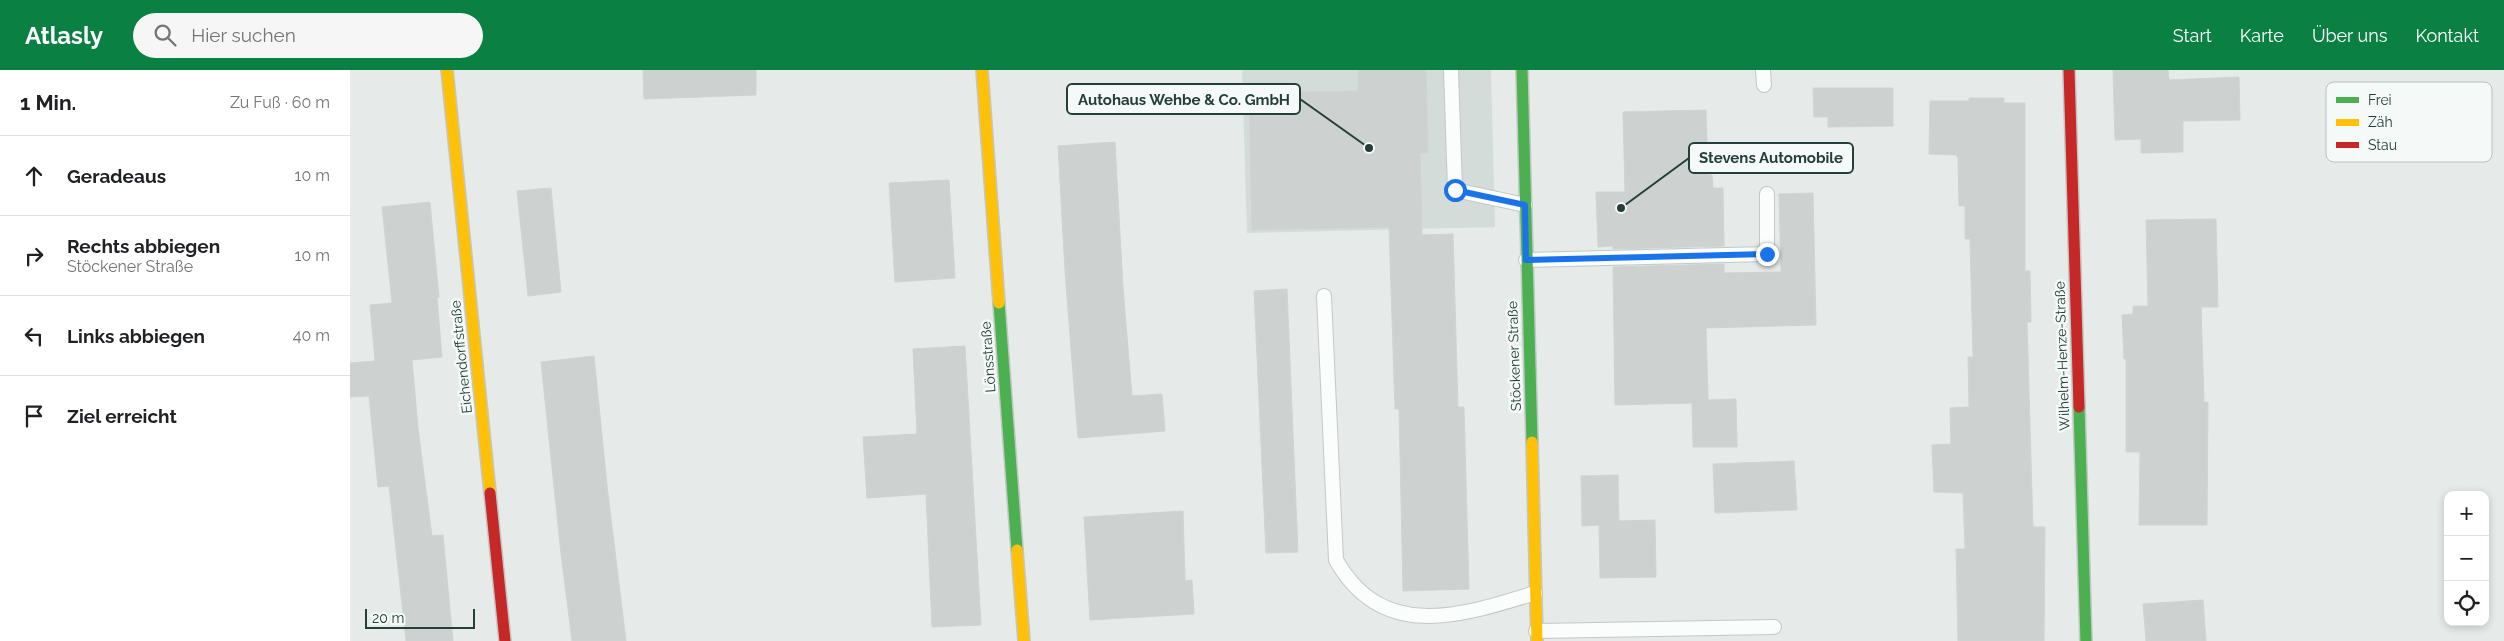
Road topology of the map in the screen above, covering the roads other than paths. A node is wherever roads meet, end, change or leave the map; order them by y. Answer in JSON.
{"nodes":[{"id":1,"x":447,"y":70,"type":"edge"},
{"id":2,"x":982,"y":70,"type":"edge"},
{"id":3,"x":1451,"y":70,"type":"edge"},
{"id":4,"x":1522,"y":70,"type":"edge"},
{"id":5,"x":1763,"y":70,"type":"edge"},
{"id":6,"x":2069,"y":70,"type":"edge"},
{"id":7,"x":1764,"y":84,"type":"dead end"},
{"id":8,"x":1767,"y":194,"type":"dead end"},
{"id":9,"x":1525,"y":205,"type":"junction"},
{"id":10,"x":1526,"y":260,"type":"junction"},
{"id":11,"x":1324,"y":296,"type":"dead end"},
{"id":12,"x":1535,"y":593,"type":"junction"},
{"id":13,"x":1774,"y":627,"type":"dead end"},
{"id":14,"x":1536,"y":636,"type":"edge"},
{"id":15,"x":505,"y":641,"type":"edge"},
{"id":16,"x":1024,"y":641,"type":"edge"},
{"id":17,"x":2086,"y":641,"type":"edge"}],
"edges":[{"from":1,"to":15,"type":"street","name":"Eichendorffstraße"},
{"from":2,"to":16,"type":"street","name":"Lönsstraße"},
{"from":3,"to":9,"type":"lane"},
{"from":4,"to":9,"type":"street","name":"Stöckener Straße"},
{"from":5,"to":7,"type":"lane"},
{"from":6,"to":17,"type":"street","name":"Wilhelm-Henze-Straße"},
{"from":8,"to":10,"type":"lane"},
{"from":9,"to":10,"type":"street","name":"Stöckener Straße"},
{"from":10,"to":12,"type":"street","name":"Stöckener Straße"},
{"from":11,"to":12,"type":"lane"},
{"from":12,"to":14,"type":"street","name":"Stöckener Straße"},
{"from":13,"to":14,"type":"lane"}]}
